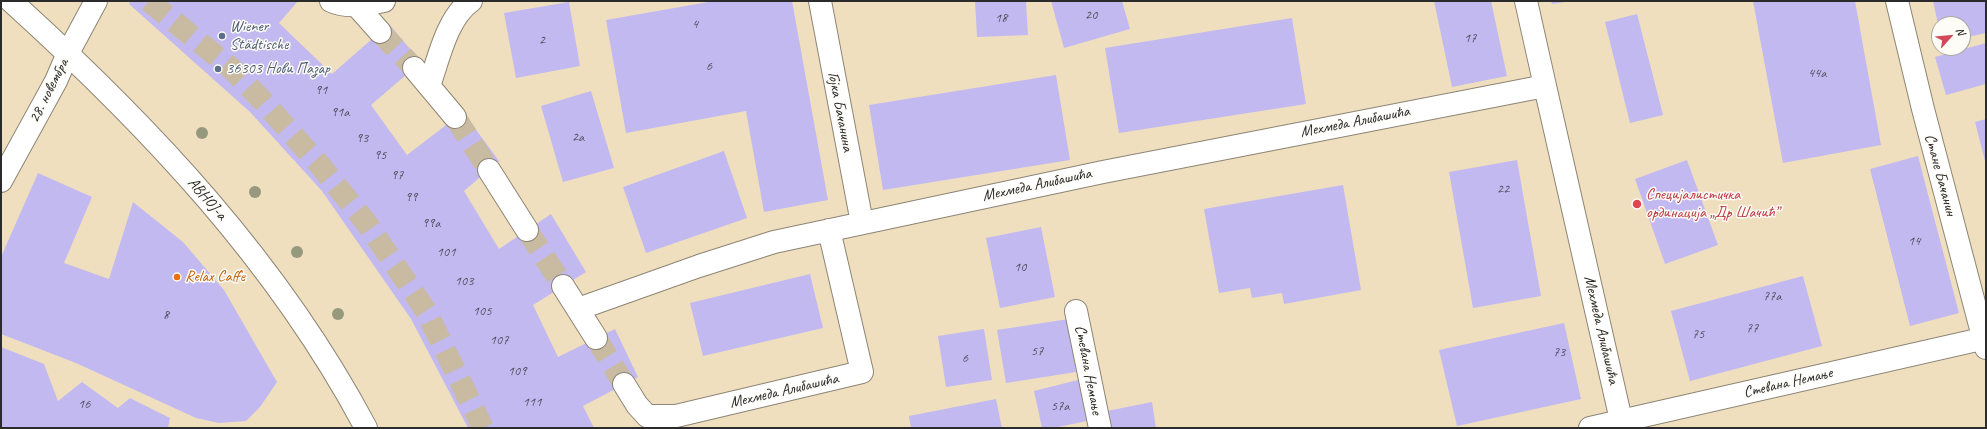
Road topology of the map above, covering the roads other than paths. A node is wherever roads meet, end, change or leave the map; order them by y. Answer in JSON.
{"nodes":[{"id":1,"x":11,"y":1,"type":"edge"},
{"id":2,"x":96,"y":1,"type":"edge"},
{"id":3,"x":331,"y":1,"type":"edge"},
{"id":4,"x":384,"y":1,"type":"edge"},
{"id":5,"x":470,"y":1,"type":"edge"},
{"id":6,"x":820,"y":1,"type":"edge"},
{"id":7,"x":1526,"y":1,"type":"edge"},
{"id":8,"x":1897,"y":1,"type":"edge"},
{"id":9,"x":356,"y":5,"type":"junction"},
{"id":10,"x":380,"y":32,"type":"tunnel mouth"},
{"id":11,"x":68,"y":53,"type":"junction"},
{"id":12,"x":414,"y":68,"type":"tunnel mouth"},
{"id":13,"x":430,"y":86,"type":"junction"},
{"id":14,"x":1545,"y":86,"type":"junction"},
{"id":15,"x":456,"y":117,"type":"tunnel mouth"},
{"id":16,"x":489,"y":170,"type":"tunnel mouth"},
{"id":17,"x":1,"y":181,"type":"edge"},
{"id":18,"x":862,"y":223,"type":"junction"},
{"id":19,"x":527,"y":230,"type":"tunnel mouth"},
{"id":20,"x":829,"y":230,"type":"junction"},
{"id":21,"x":563,"y":286,"type":"tunnel mouth"},
{"id":22,"x":578,"y":309,"type":"junction"},
{"id":23,"x":1076,"y":311,"type":"dead end"},
{"id":24,"x":596,"y":338,"type":"tunnel mouth"},
{"id":25,"x":1985,"y":342,"type":"edge"},
{"id":26,"x":624,"y":384,"type":"tunnel mouth"},
{"id":27,"x":1621,"y":420,"type":"junction"},
{"id":28,"x":366,"y":428,"type":"edge"},
{"id":29,"x":1100,"y":428,"type":"edge"},
{"id":30,"x":1590,"y":428,"type":"edge"}],
"edges":[{"from":1,"to":11,"type":"street","name":"АВНОЈ-а"},
{"from":2,"to":11,"type":"street","name":"28. новембра"},
{"from":3,"to":9,"type":"street"},
{"from":4,"to":9,"type":"street"},
{"from":5,"to":13,"type":"street"},
{"from":6,"to":18,"type":"street","name":"Гојка Бачанина"},
{"from":7,"to":14,"type":"street"},
{"from":8,"to":25,"type":"street","name":"Стане Бачанин"},
{"from":9,"to":10,"type":"street"},
{"from":11,"to":17,"type":"street","name":"28. новембра"},
{"from":11,"to":28,"type":"street","name":"АВНОЈ-а"},
{"from":12,"to":13,"type":"street"},
{"from":13,"to":15,"type":"street"},
{"from":14,"to":18,"type":"street","name":"Мехмеда Алибашића"},
{"from":14,"to":27,"type":"street","name":"Мехмеда Алибашића"},
{"from":16,"to":19,"type":"street"},
{"from":18,"to":20,"type":"street","name":"Мехмеда Алибашића"},
{"from":20,"to":22,"type":"street","name":"Мехмеда Алибашића"},
{"from":20,"to":26,"type":"street","name":"Мехмеда Алибашића"},
{"from":21,"to":22,"type":"street"},
{"from":22,"to":24,"type":"street"},
{"from":23,"to":29,"type":"street","name":"Стевана Немање"},
{"from":25,"to":27,"type":"street","name":"Стевана Немање"},
{"from":27,"to":30,"type":"street","name":"Стевана Немање"}]}
